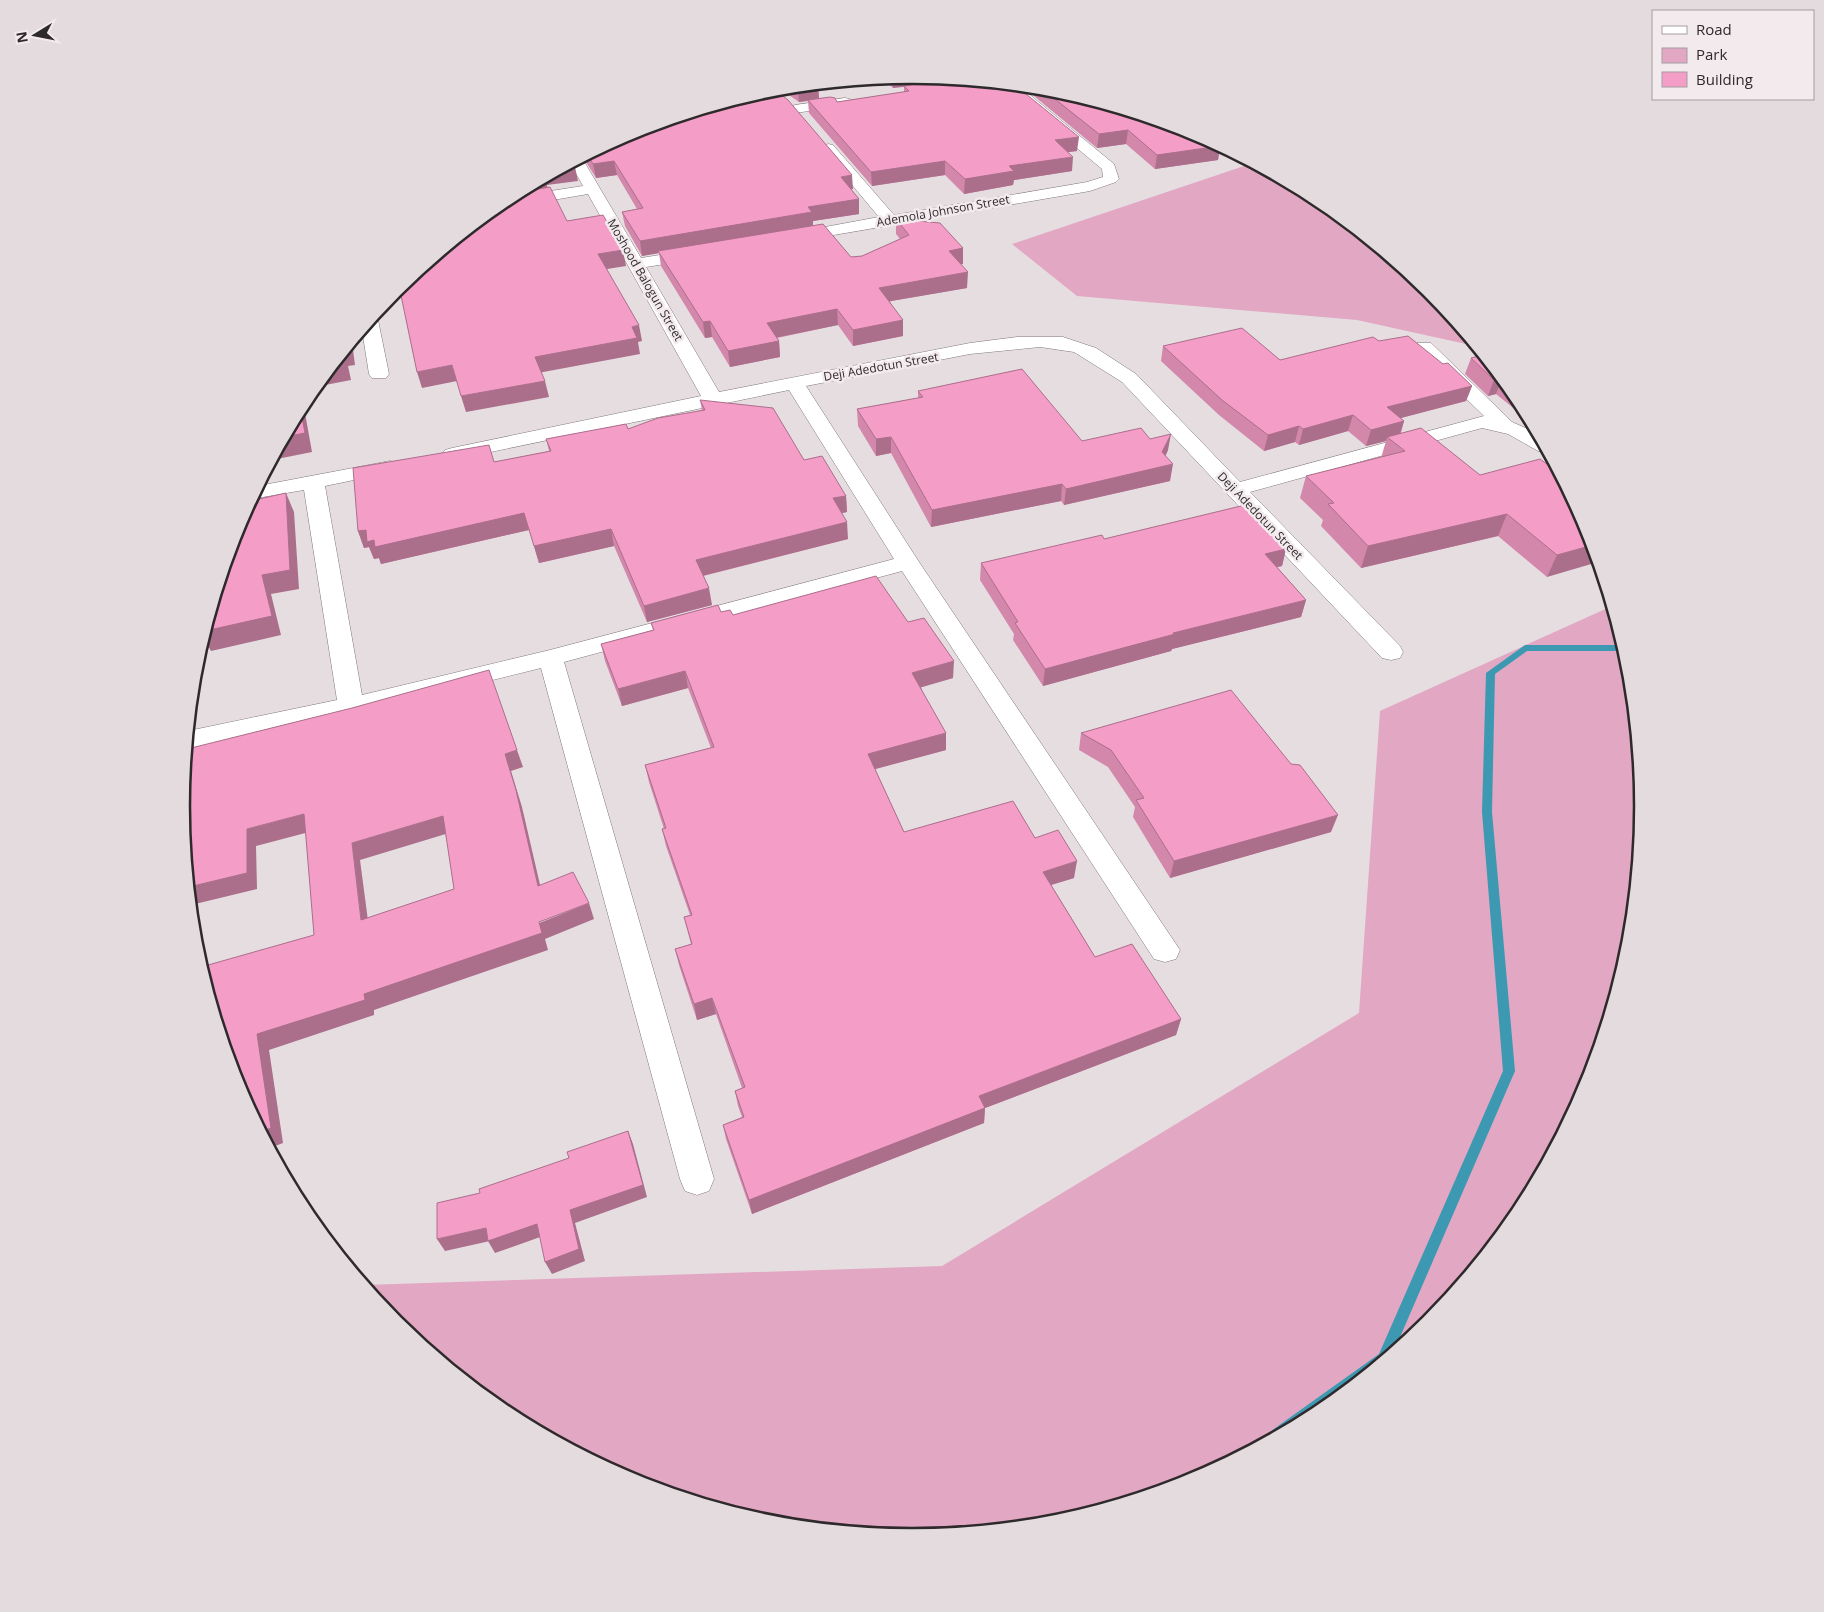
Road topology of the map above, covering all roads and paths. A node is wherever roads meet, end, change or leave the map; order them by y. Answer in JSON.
{"nodes":[{"id":1,"x":1019,"y":92,"type":"edge"},
{"id":2,"x":783,"y":99,"type":"edge"},
{"id":3,"x":861,"y":99,"type":"edge"},
{"id":4,"x":795,"y":109,"type":"junction"},
{"id":5,"x":806,"y":122,"type":"edge"},
{"id":6,"x":818,"y":136,"type":"edge"},
{"id":7,"x":579,"y":166,"type":"edge"},
{"id":8,"x":592,"y":189,"type":"junction"},
{"id":9,"x":518,"y":201,"type":"edge"},
{"id":10,"x":891,"y":221,"type":"junction"},
{"id":11,"x":773,"y":241,"type":"edge"},
{"id":12,"x":715,"y":251,"type":"edge"},
{"id":13,"x":636,"y":264,"type":"junction"},
{"id":14,"x":371,"y":328,"type":"edge"},
{"id":15,"x":1424,"y":347,"type":"edge"},
{"id":16,"x":379,"y":374,"type":"dead end"},
{"id":17,"x":794,"y":382,"type":"junction"},
{"id":18,"x":713,"y":399,"type":"junction"},
{"id":19,"x":1503,"y":424,"type":"junction"},
{"id":20,"x":1532,"y":437,"type":"edge"},
{"id":21,"x":314,"y":483,"type":"junction"},
{"id":22,"x":1235,"y":490,"type":"junction"},
{"id":23,"x":262,"y":492,"type":"edge"},
{"id":24,"x":908,"y":562,"type":"junction"},
{"id":25,"x":1391,"y":652,"type":"dead end"},
{"id":26,"x":550,"y":658,"type":"junction"},
{"id":27,"x":351,"y":706,"type":"junction"},
{"id":28,"x":193,"y":739,"type":"edge"},
{"id":29,"x":1165,"y":950,"type":"dead end"},
{"id":30,"x":697,"y":1179,"type":"dead end"}],
"edges":[{"from":1,"to":10,"type":"street","name":"Ademola Johnson Street"},
{"from":2,"to":4,"type":"street"},
{"from":3,"to":4,"type":"street"},
{"from":4,"to":5,"type":"street"},
{"from":6,"to":10,"type":"street"},
{"from":7,"to":8,"type":"street","name":"Moshood Balogun Street"},
{"from":8,"to":9,"type":"street"},
{"from":8,"to":13,"type":"street","name":"Moshood Balogun Street"},
{"from":10,"to":11,"type":"street","name":"Ademola Johnson Street"},
{"from":12,"to":13,"type":"street"},
{"from":13,"to":18,"type":"street","name":"Moshood Balogun Street"},
{"from":14,"to":16,"type":"street"},
{"from":15,"to":19,"type":"street"},
{"from":17,"to":18,"type":"street","name":"Deji Adedotun Street"},
{"from":17,"to":22,"type":"street","name":"Deji Adedotun Street"},
{"from":17,"to":24,"type":"street"},
{"from":18,"to":21,"type":"street","name":"Deji Adedotun Street"},
{"from":19,"to":20,"type":"street"},
{"from":19,"to":22,"type":"street"},
{"from":21,"to":23,"type":"street","name":"Deji Adedotun Street"},
{"from":21,"to":27,"type":"street"},
{"from":22,"to":25,"type":"street","name":"Deji Adedotun Street"},
{"from":24,"to":26,"type":"street"},
{"from":24,"to":29,"type":"street"},
{"from":26,"to":27,"type":"street"},
{"from":26,"to":30,"type":"street"},
{"from":27,"to":28,"type":"street"}]}
